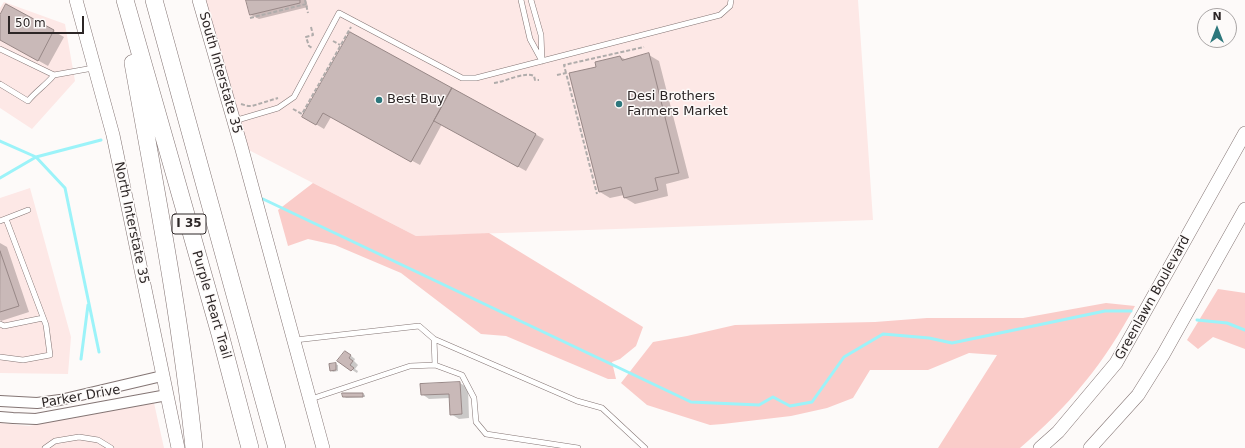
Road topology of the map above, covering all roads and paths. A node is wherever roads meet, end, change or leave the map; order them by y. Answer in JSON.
{"nodes":[{"id":1,"x":76,"y":0,"type":"edge"},
{"id":2,"x":122,"y":0,"type":"edge"},
{"id":3,"x":125,"y":0,"type":"edge"},
{"id":4,"x":154,"y":0,"type":"edge"},
{"id":5,"x":199,"y":0,"type":"edge"},
{"id":6,"x":305,"y":0,"type":"edge"},
{"id":7,"x":521,"y":0,"type":"edge"},
{"id":8,"x":531,"y":0,"type":"edge"},
{"id":9,"x":731,"y":0,"type":"edge"},
{"id":10,"x":306,"y":4,"type":"junction"},
{"id":11,"x":308,"y":13,"type":"dead end"},
{"id":12,"x":250,"y":18,"type":"dead end"},
{"id":13,"x":311,"y":27,"type":"dead end"},
{"id":14,"x":356,"y":30,"type":"dead end"},
{"id":15,"x":333,"y":41,"type":"dead end"},
{"id":16,"x":340,"y":45,"type":"junction"},
{"id":17,"x":644,"y":47,"type":"dead end"},
{"id":18,"x":312,"y":48,"type":"dead end"},
{"id":19,"x":0,"y":49,"type":"edge"},
{"id":20,"x":542,"y":61,"type":"junction"},
{"id":21,"x":94,"y":68,"type":"junction"},
{"id":22,"x":566,"y":73,"type":"junction"},
{"id":23,"x":54,"y":75,"type":"junction"},
{"id":24,"x":557,"y":75,"type":"dead end"},
{"id":25,"x":539,"y":80,"type":"dead end"},
{"id":26,"x":494,"y":82,"type":"dead end"},
{"id":27,"x":0,"y":84,"type":"edge"},
{"id":28,"x":283,"y":96,"type":"dead end"},
{"id":29,"x":241,"y":104,"type":"dead end"},
{"id":30,"x":293,"y":108,"type":"dead end"},
{"id":31,"x":234,"y":121,"type":"junction"},
{"id":32,"x":1245,"y":133,"type":"edge"},
{"id":33,"x":597,"y":194,"type":"dead end"},
{"id":34,"x":1245,"y":209,"type":"edge"},
{"id":35,"x":28,"y":210,"type":"dead end"},
{"id":36,"x":6,"y":219,"type":"junction"},
{"id":37,"x":0,"y":221,"type":"edge"},
{"id":38,"x":43,"y":318,"type":"junction"},
{"id":39,"x":0,"y":324,"type":"edge"},
{"id":40,"x":434,"y":339,"type":"junction"},
{"id":41,"x":294,"y":340,"type":"junction"},
{"id":42,"x":0,"y":357,"type":"edge"},
{"id":43,"x":435,"y":365,"type":"junction"},
{"id":44,"x":162,"y":376,"type":"junction"},
{"id":45,"x":167,"y":395,"type":"junction"},
{"id":46,"x":310,"y":399,"type":"junction"},
{"id":47,"x":0,"y":401,"type":"edge"},
{"id":48,"x":0,"y":417,"type":"edge"},
{"id":49,"x":270,"y":420,"type":"junction"},
{"id":50,"x":45,"y":448,"type":"edge"},
{"id":51,"x":111,"y":448,"type":"edge"},
{"id":52,"x":178,"y":448,"type":"edge"},
{"id":53,"x":194,"y":448,"type":"edge"},
{"id":54,"x":250,"y":448,"type":"edge"},
{"id":55,"x":277,"y":448,"type":"edge"},
{"id":56,"x":280,"y":448,"type":"edge"},
{"id":57,"x":324,"y":448,"type":"edge"},
{"id":58,"x":578,"y":448,"type":"edge"},
{"id":59,"x":645,"y":448,"type":"edge"},
{"id":60,"x":1040,"y":448,"type":"edge"},
{"id":61,"x":1090,"y":448,"type":"edge"}],
"edges":[{"from":1,"to":21,"type":"main road","name":"North Interstate 35"},
{"from":2,"to":53,"type":"highway"},
{"from":3,"to":54,"type":"highway","name":"Purple Heart Trail","number":"I 35"},
{"from":4,"to":49,"type":"highway","name":"Purple Heart Trail","number":"I 35"},
{"from":5,"to":31,"type":"main road","name":"South Interstate 35"},
{"from":6,"to":10,"type":"path"},
{"from":7,"to":20,"type":"lane"},
{"from":8,"to":20,"type":"lane"},
{"from":9,"to":20,"type":"lane"},
{"from":10,"to":11,"type":"path"},
{"from":10,"to":12,"type":"path"},
{"from":13,"to":18,"type":"path"},
{"from":14,"to":16,"type":"path"},
{"from":15,"to":16,"type":"path"},
{"from":16,"to":30,"type":"path"},
{"from":17,"to":22,"type":"path"},
{"from":19,"to":23,"type":"lane"},
{"from":20,"to":31,"type":"lane"},
{"from":21,"to":23,"type":"lane"},
{"from":21,"to":44,"type":"main road","name":"North Interstate 35"},
{"from":22,"to":24,"type":"path"},
{"from":22,"to":33,"type":"path"},
{"from":23,"to":27,"type":"lane"},
{"from":25,"to":26,"type":"path"},
{"from":28,"to":29,"type":"path"},
{"from":31,"to":41,"type":"main road","name":"South Interstate 35"},
{"from":32,"to":60,"type":"main road","name":"Greenlawn Boulevard"},
{"from":34,"to":61,"type":"main road"},
{"from":35,"to":36,"type":"lane"},
{"from":36,"to":37,"type":"lane"},
{"from":36,"to":38,"type":"lane"},
{"from":38,"to":39,"type":"lane"},
{"from":38,"to":42,"type":"lane"},
{"from":40,"to":41,"type":"lane"},
{"from":40,"to":43,"type":"lane"},
{"from":40,"to":59,"type":"lane"},
{"from":41,"to":46,"type":"main road"},
{"from":43,"to":46,"type":"lane"},
{"from":43,"to":58,"type":"lane"},
{"from":44,"to":45,"type":"main road","name":"North Interstate 35"},
{"from":44,"to":47,"type":"street","name":"Parker Drive"},
{"from":45,"to":48,"type":"street","name":"Parker Drive"},
{"from":45,"to":52,"type":"main road","name":"North Interstate 35"},
{"from":46,"to":57,"type":"main road"},
{"from":49,"to":55,"type":"highway","name":"Purple Heart Trail","number":"I 35"},
{"from":49,"to":56,"type":"highway"},
{"from":50,"to":51,"type":"lane"}]}
